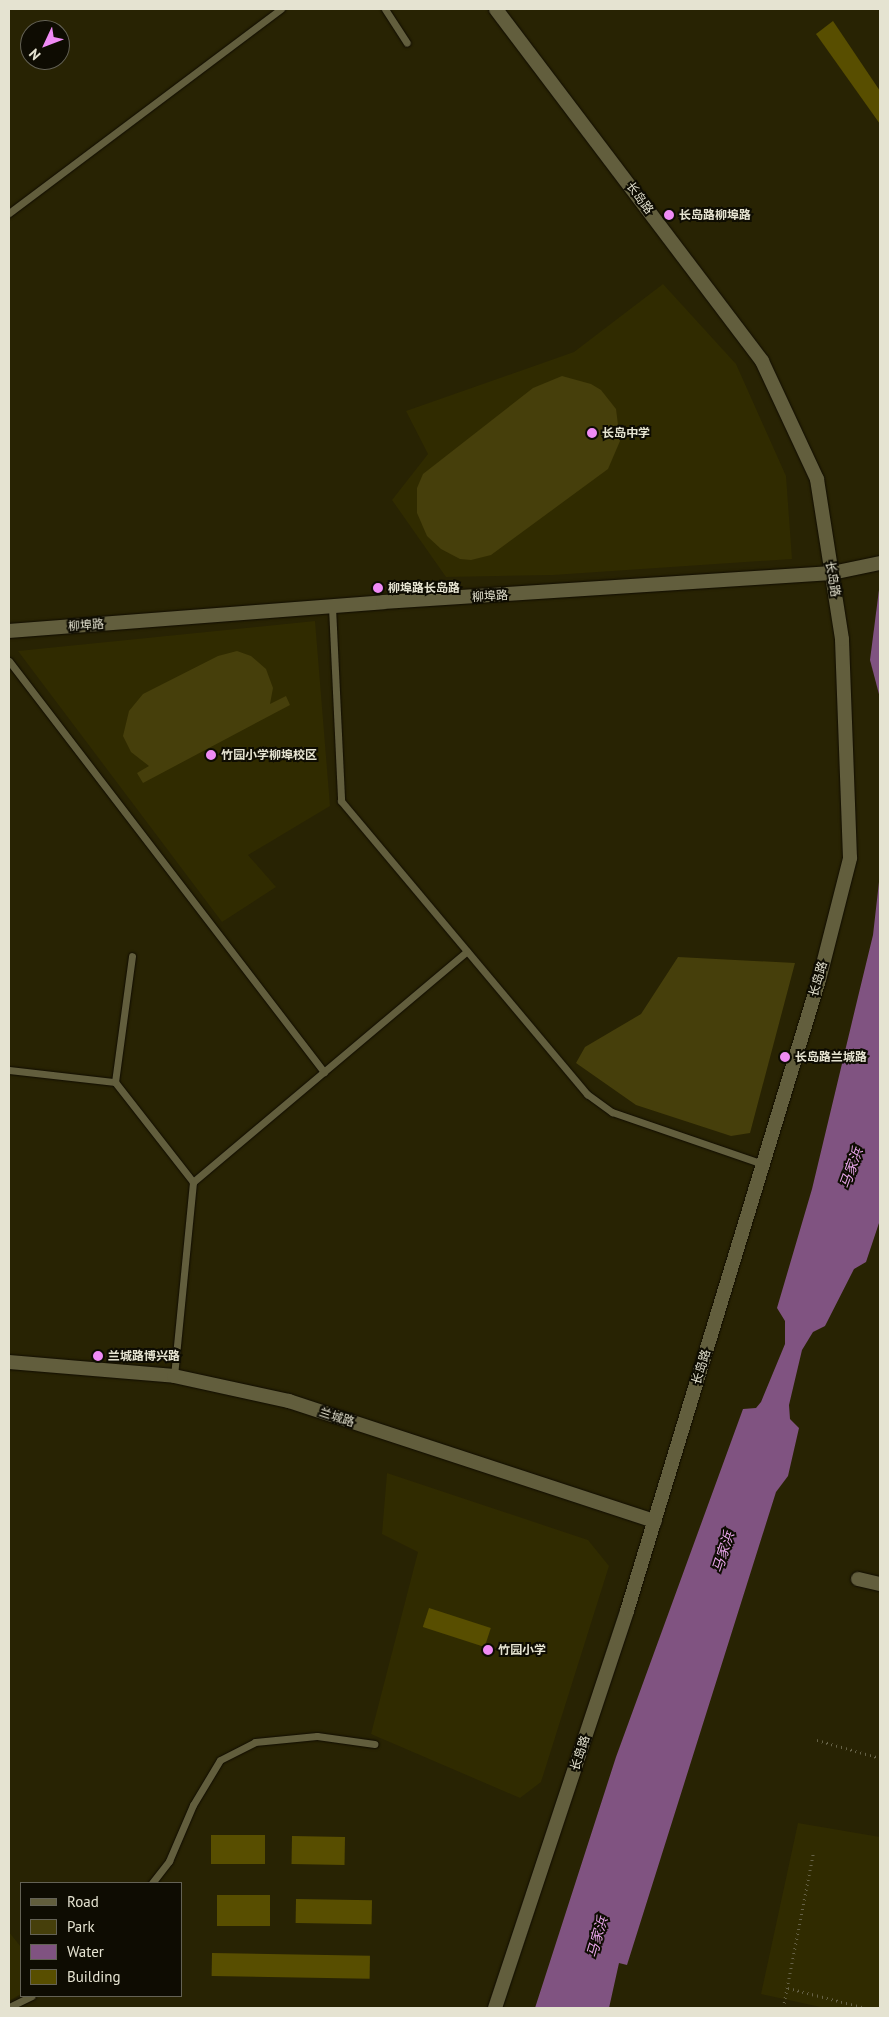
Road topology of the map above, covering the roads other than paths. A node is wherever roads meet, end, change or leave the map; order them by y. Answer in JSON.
{"nodes":[{"id":1,"x":281,"y":9,"type":"edge"},
{"id":2,"x":385,"y":9,"type":"edge"},
{"id":3,"x":496,"y":9,"type":"edge"},
{"id":4,"x":407,"y":43,"type":"dead end"},
{"id":5,"x":9,"y":213,"type":"edge"},
{"id":6,"x":880,"y":563,"type":"edge"},
{"id":7,"x":832,"y":573,"type":"junction"},
{"id":8,"x":332,"y":606,"type":"junction"},
{"id":9,"x":9,"y":631,"type":"edge"},
{"id":10,"x":9,"y":661,"type":"edge"},
{"id":11,"x":467,"y":951,"type":"junction"},
{"id":12,"x":132,"y":956,"type":"dead end"},
{"id":13,"x":9,"y":1070,"type":"edge"},
{"id":14,"x":324,"y":1072,"type":"junction"},
{"id":15,"x":115,"y":1082,"type":"junction"},
{"id":16,"x":763,"y":1164,"type":"junction"},
{"id":17,"x":193,"y":1182,"type":"junction"},
{"id":18,"x":9,"y":1362,"type":"edge"},
{"id":19,"x":174,"y":1376,"type":"junction"},
{"id":20,"x":655,"y":1521,"type":"junction"},
{"id":21,"x":858,"y":1579,"type":"dead end"},
{"id":22,"x":880,"y":1584,"type":"edge"},
{"id":23,"x":374,"y":1744,"type":"dead end"},
{"id":24,"x":153,"y":1882,"type":"edge"},
{"id":25,"x":30,"y":1997,"type":"edge"},
{"id":26,"x":9,"y":2007,"type":"edge"},
{"id":27,"x":495,"y":2008,"type":"edge"}],
"edges":[{"from":1,"to":5,"type":"lane"},
{"from":2,"to":4,"type":"lane"},
{"from":3,"to":7,"type":"street","name":"长岛路"},
{"from":6,"to":7,"type":"street","name":"柳埠路"},
{"from":7,"to":8,"type":"street","name":"柳埠路"},
{"from":7,"to":16,"type":"street","name":"长岛路"},
{"from":8,"to":9,"type":"street","name":"柳埠路"},
{"from":8,"to":11,"type":"lane"},
{"from":10,"to":14,"type":"lane"},
{"from":11,"to":14,"type":"lane"},
{"from":11,"to":16,"type":"lane"},
{"from":12,"to":15,"type":"lane"},
{"from":13,"to":15,"type":"lane"},
{"from":14,"to":17,"type":"lane"},
{"from":15,"to":17,"type":"lane"},
{"from":16,"to":20,"type":"street","name":"长岛路"},
{"from":17,"to":19,"type":"lane"},
{"from":18,"to":19,"type":"street","name":"兰城路"},
{"from":19,"to":20,"type":"street","name":"兰城路"},
{"from":20,"to":27,"type":"street","name":"长岛路"},
{"from":21,"to":22,"type":"street"},
{"from":23,"to":24,"type":"lane"},
{"from":25,"to":26,"type":"lane"}]}
